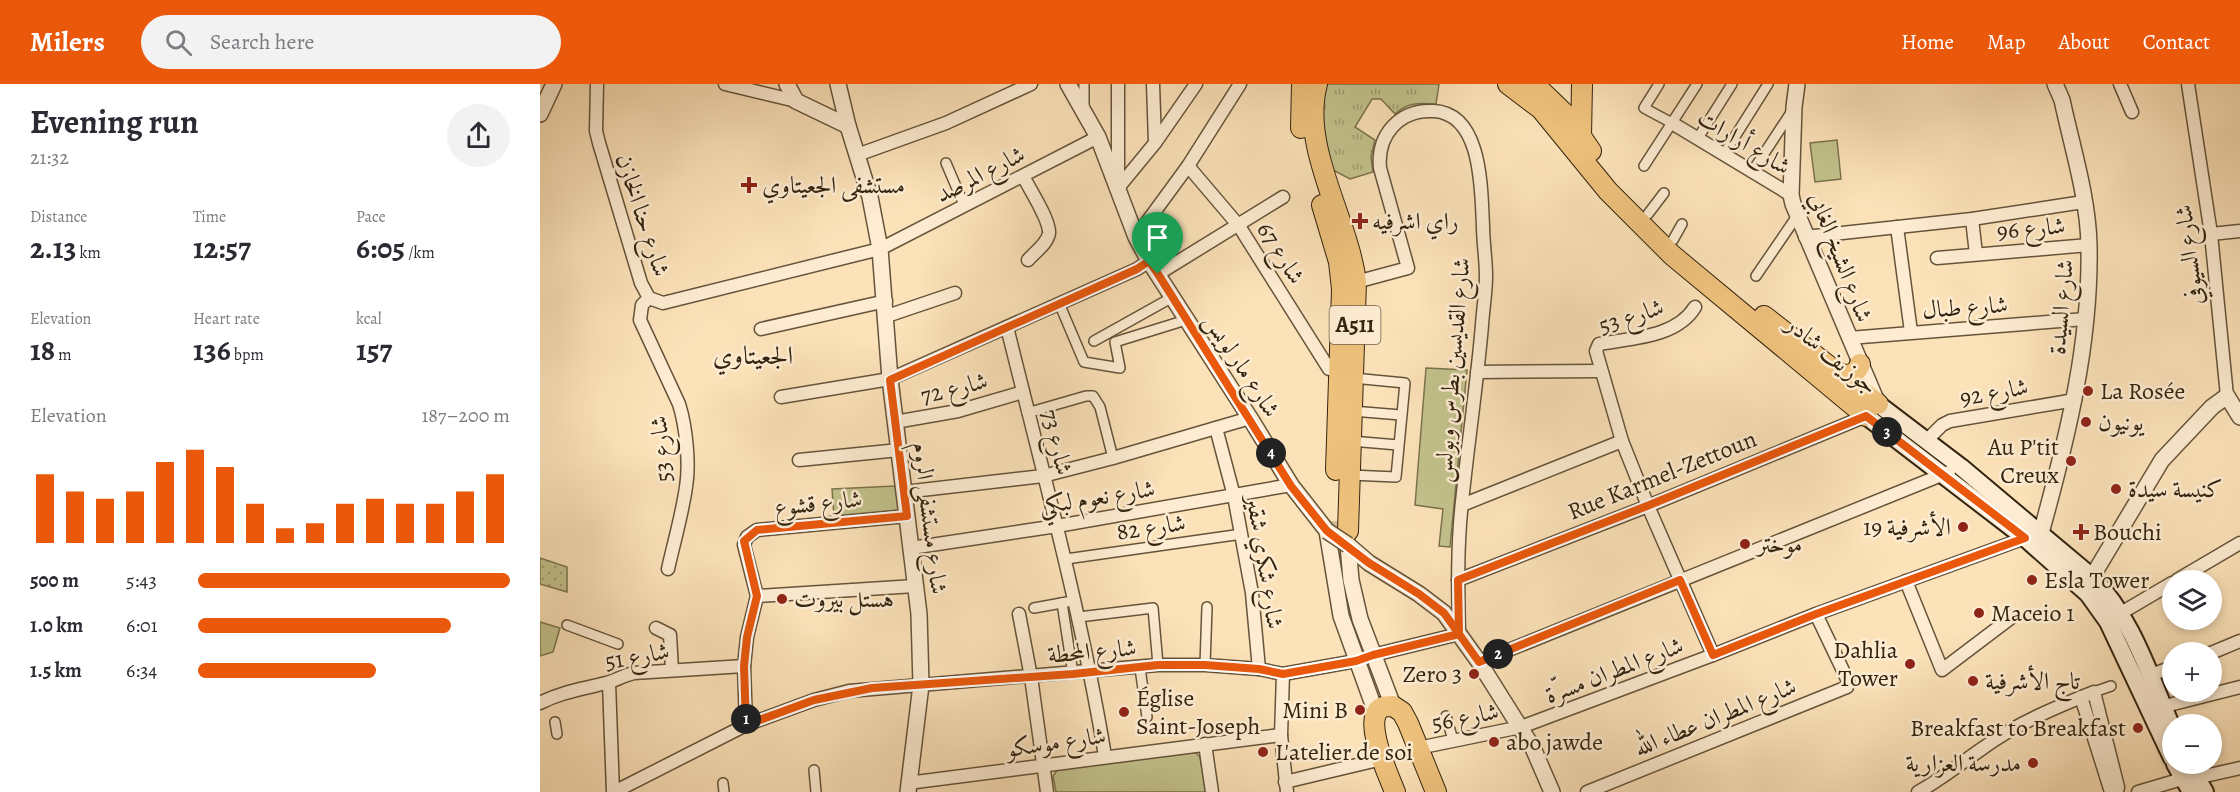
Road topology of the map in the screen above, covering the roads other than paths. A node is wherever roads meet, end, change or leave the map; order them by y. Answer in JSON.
{"nodes":[{"id":1,"x":554,"y":84,"type":"edge"},
{"id":2,"x":597,"y":84,"type":"edge"},
{"id":3,"x":725,"y":84,"type":"edge"},
{"id":4,"x":787,"y":84,"type":"edge"},
{"id":5,"x":838,"y":84,"type":"edge"},
{"id":6,"x":1031,"y":84,"type":"edge"},
{"id":7,"x":1068,"y":84,"type":"edge"},
{"id":8,"x":1084,"y":84,"type":"edge"},
{"id":9,"x":1118,"y":84,"type":"edge"},
{"id":10,"x":1153,"y":84,"type":"edge"},
{"id":11,"x":1186,"y":84,"type":"edge"},
{"id":12,"x":1196,"y":84,"type":"edge"},
{"id":13,"x":1240,"y":84,"type":"edge"},
{"id":14,"x":1302,"y":84,"type":"edge"},
{"id":15,"x":1317,"y":84,"type":"edge"},
{"id":16,"x":1508,"y":84,"type":"edge"},
{"id":17,"x":1534,"y":84,"type":"edge"},
{"id":18,"x":1582,"y":84,"type":"edge"},
{"id":19,"x":1659,"y":84,"type":"edge"},
{"id":20,"x":1697,"y":84,"type":"edge"},
{"id":21,"x":1731,"y":84,"type":"edge"},
{"id":22,"x":1768,"y":84,"type":"edge"},
{"id":23,"x":1797,"y":84,"type":"edge"},
{"id":24,"x":2055,"y":84,"type":"edge"},
{"id":25,"x":2120,"y":84,"type":"edge"},
{"id":26,"x":2188,"y":84,"type":"edge"},
{"id":27,"x":1187,"y":97,"type":"junction"},
{"id":28,"x":796,"y":101,"type":"junction"},
{"id":29,"x":1794,"y":107,"type":"junction"},
{"id":30,"x":1084,"y":111,"type":"junction"},
{"id":31,"x":2132,"y":111,"type":"dead end"},
{"id":32,"x":540,"y":114,"type":"edge"},
{"id":33,"x":1672,"y":123,"type":"junction"},
{"id":34,"x":848,"y":126,"type":"junction"},
{"id":35,"x":1581,"y":136,"type":"junction"},
{"id":36,"x":1098,"y":137,"type":"junction"},
{"id":37,"x":1698,"y":138,"type":"junction"},
{"id":38,"x":1155,"y":143,"type":"junction"},
{"id":39,"x":1724,"y":154,"type":"junction"},
{"id":40,"x":857,"y":155,"type":"junction"},
{"id":41,"x":946,"y":163,"type":"dead end"},
{"id":42,"x":1188,"y":166,"type":"junction"},
{"id":43,"x":1644,"y":166,"type":"dead end"},
{"id":44,"x":1752,"y":172,"type":"junction"},
{"id":45,"x":1023,"y":176,"type":"junction"},
{"id":46,"x":1118,"y":188,"type":"junction"},
{"id":47,"x":1664,"y":193,"type":"dead end"},
{"id":48,"x":1791,"y":195,"type":"junction"},
{"id":49,"x":1283,"y":197,"type":"dead end"},
{"id":50,"x":2084,"y":202,"type":"junction"},
{"id":51,"x":964,"y":205,"type":"junction"},
{"id":52,"x":1648,"y":214,"type":"junction"},
{"id":53,"x":1797,"y":216,"type":"junction"},
{"id":54,"x":1972,"y":219,"type":"junction"},
{"id":55,"x":1239,"y":226,"type":"junction"},
{"id":56,"x":1897,"y":227,"type":"junction"},
{"id":57,"x":2240,"y":231,"type":"edge"},
{"id":58,"x":2211,"y":234,"type":"junction"},
{"id":59,"x":1136,"y":237,"type":"junction"},
{"id":60,"x":1805,"y":237,"type":"junction"},
{"id":61,"x":2089,"y":245,"type":"junction"},
{"id":62,"x":880,"y":249,"type":"junction"},
{"id":63,"x":1976,"y":254,"type":"junction"},
{"id":64,"x":1937,"y":258,"type":"dead end"},
{"id":65,"x":1028,"y":260,"type":"dead end"},
{"id":66,"x":1153,"y":268,"type":"junction"},
{"id":67,"x":1756,"y":276,"type":"dead end"},
{"id":68,"x":1356,"y":282,"type":"junction"},
{"id":69,"x":955,"y":293,"type":"dead end"},
{"id":70,"x":649,"y":298,"type":"junction"},
{"id":71,"x":1171,"y":298,"type":"junction"},
{"id":72,"x":1059,"y":303,"type":"junction"},
{"id":73,"x":1695,"y":307,"type":"dead end"},
{"id":74,"x":886,"y":309,"type":"junction"},
{"id":75,"x":2085,"y":319,"type":"junction"},
{"id":76,"x":1186,"y":320,"type":"junction"},
{"id":77,"x":1006,"y":327,"type":"junction"},
{"id":78,"x":761,"y":329,"type":"dead end"},
{"id":79,"x":1911,"y":332,"type":"junction"},
{"id":80,"x":1849,"y":338,"type":"junction"},
{"id":81,"x":1094,"y":341,"type":"dead end"},
{"id":82,"x":1860,"y":364,"type":"junction"},
{"id":83,"x":1329,"y":369,"type":"dead end"},
{"id":84,"x":1601,"y":371,"type":"junction"},
{"id":85,"x":1477,"y":372,"type":"junction"},
{"id":86,"x":1840,"y":374,"type":"junction"},
{"id":87,"x":1353,"y":378,"type":"junction"},
{"id":88,"x":890,"y":380,"type":"junction"},
{"id":89,"x":1023,"y":392,"type":"junction"},
{"id":90,"x":2227,"y":396,"type":"junction"},
{"id":91,"x":781,"y":397,"type":"dead end"},
{"id":92,"x":2075,"y":400,"type":"junction"},
{"id":93,"x":1872,"y":410,"type":"junction"},
{"id":94,"x":1352,"y":411,"type":"junction"},
{"id":95,"x":1028,"y":413,"type":"junction"},
{"id":96,"x":1401,"y":415,"type":"junction"},
{"id":97,"x":2240,"y":417,"type":"edge"},
{"id":98,"x":1250,"y":418,"type":"junction"},
{"id":99,"x":895,"y":422,"type":"junction"},
{"id":100,"x":1216,"y":428,"type":"junction"},
{"id":101,"x":1927,"y":440,"type":"junction"},
{"id":102,"x":1351,"y":441,"type":"junction"},
{"id":103,"x":1622,"y":441,"type":"junction"},
{"id":104,"x":1398,"y":445,"type":"junction"},
{"id":105,"x":899,"y":450,"type":"junction"},
{"id":106,"x":1113,"y":458,"type":"junction"},
{"id":107,"x":799,"y":460,"type":"dead end"},
{"id":108,"x":1961,"y":467,"type":"junction"},
{"id":109,"x":1943,"y":475,"type":"junction"},
{"id":110,"x":1043,"y":476,"type":"junction"},
{"id":111,"x":1350,"y":476,"type":"junction"},
{"id":112,"x":1291,"y":486,"type":"junction"},
{"id":113,"x":904,"y":492,"type":"junction"},
{"id":114,"x":1234,"y":496,"type":"junction"},
{"id":115,"x":1462,"y":505,"type":"junction"},
{"id":116,"x":1647,"y":506,"type":"junction"},
{"id":117,"x":907,"y":516,"type":"junction"},
{"id":118,"x":1057,"y":526,"type":"junction"},
{"id":119,"x":1339,"y":532,"type":"junction"},
{"id":120,"x":1242,"y":534,"type":"junction"},
{"id":121,"x":2033,"y":536,"type":"junction"},
{"id":122,"x":2240,"y":543,"type":"edge"},
{"id":123,"x":911,"y":548,"type":"junction"},
{"id":124,"x":1066,"y":559,"type":"junction"},
{"id":125,"x":668,"y":569,"type":"dead end"},
{"id":126,"x":2194,"y":570,"type":"edge"},
{"id":127,"x":2092,"y":577,"type":"junction"},
{"id":128,"x":1458,"y":580,"type":"junction"},
{"id":129,"x":1680,"y":580,"type":"junction"},
{"id":130,"x":1906,"y":581,"type":"junction"},
{"id":131,"x":915,"y":586,"type":"junction"},
{"id":132,"x":2162,"y":589,"type":"edge"},
{"id":133,"x":2088,"y":594,"type":"junction"},
{"id":134,"x":757,"y":596,"type":"junction"},
{"id":135,"x":1075,"y":600,"type":"junction"},
{"id":136,"x":1062,"y":603,"type":"junction"},
{"id":137,"x":1207,"y":607,"type":"dead end"},
{"id":138,"x":1034,"y":608,"type":"dead end"},
{"id":139,"x":2121,"y":613,"type":"junction"},
{"id":140,"x":1019,"y":614,"type":"dead end"},
{"id":141,"x":1816,"y":614,"type":"junction"},
{"id":142,"x":1079,"y":617,"type":"junction"},
{"id":143,"x":2012,"y":617,"type":"dead end"},
{"id":144,"x":567,"y":625,"type":"dead end"},
{"id":145,"x":656,"y":628,"type":"dead end"},
{"id":146,"x":1459,"y":634,"type":"junction"},
{"id":147,"x":2240,"y":641,"type":"edge"},
{"id":148,"x":618,"y":644,"type":"dead end"},
{"id":149,"x":2222,"y":648,"type":"edge"},
{"id":150,"x":1373,"y":655,"type":"junction"},
{"id":151,"x":1713,"y":655,"type":"junction"},
{"id":152,"x":1356,"y":661,"type":"junction"},
{"id":153,"x":1479,"y":662,"type":"junction"},
{"id":154,"x":1158,"y":665,"type":"junction"},
{"id":155,"x":1205,"y":665,"type":"junction"},
{"id":156,"x":744,"y":666,"type":"junction"},
{"id":157,"x":1140,"y":668,"type":"junction"},
{"id":158,"x":672,"y":669,"type":"junction"},
{"id":159,"x":1259,"y":669,"type":"junction"},
{"id":160,"x":2162,"y":671,"type":"edge"},
{"id":161,"x":1091,"y":672,"type":"junction"},
{"id":162,"x":1073,"y":674,"type":"junction"},
{"id":163,"x":1283,"y":674,"type":"junction"},
{"id":164,"x":2151,"y":675,"type":"junction"},
{"id":165,"x":1031,"y":677,"type":"junction"},
{"id":166,"x":609,"y":683,"type":"junction"},
{"id":167,"x":921,"y":685,"type":"junction"},
{"id":168,"x":2111,"y":686,"type":"dead end"},
{"id":169,"x":2240,"y":687,"type":"edge"},
{"id":170,"x":2094,"y":692,"type":"junction"},
{"id":171,"x":2081,"y":698,"type":"junction"},
{"id":172,"x":540,"y":703,"type":"edge"},
{"id":173,"x":2156,"y":709,"type":"junction"},
{"id":174,"x":1386,"y":714,"type":"junction"},
{"id":175,"x":1446,"y":716,"type":"dead end"},
{"id":176,"x":2162,"y":716,"type":"edge"},
{"id":177,"x":1147,"y":717,"type":"dead end"},
{"id":178,"x":555,"y":722,"type":"dead end"},
{"id":179,"x":746,"y":725,"type":"junction"},
{"id":180,"x":1521,"y":727,"type":"junction"},
{"id":181,"x":2162,"y":727,"type":"edge"},
{"id":182,"x":557,"y":734,"type":"dead end"},
{"id":183,"x":1281,"y":735,"type":"junction"},
{"id":184,"x":1453,"y":740,"type":"junction"},
{"id":185,"x":1204,"y":744,"type":"junction"},
{"id":186,"x":1418,"y":748,"type":"junction"},
{"id":187,"x":1106,"y":756,"type":"junction"},
{"id":188,"x":1382,"y":759,"type":"junction"},
{"id":189,"x":1043,"y":765,"type":"junction"},
{"id":190,"x":2240,"y":768,"type":"edge"},
{"id":191,"x":814,"y":770,"type":"dead end"},
{"id":192,"x":2189,"y":778,"type":"edge"},
{"id":193,"x":908,"y":787,"type":"edge"},
{"id":194,"x":1286,"y":787,"type":"edge"},
{"id":195,"x":613,"y":792,"type":"edge"},
{"id":196,"x":816,"y":792,"type":"edge"},
{"id":197,"x":1047,"y":792,"type":"edge"},
{"id":198,"x":1212,"y":792,"type":"edge"},
{"id":199,"x":1395,"y":792,"type":"edge"},
{"id":200,"x":1407,"y":792,"type":"edge"},
{"id":201,"x":1422,"y":792,"type":"edge"},
{"id":202,"x":1436,"y":792,"type":"edge"},
{"id":203,"x":1552,"y":792,"type":"edge"},
{"id":204,"x":1587,"y":792,"type":"edge"},
{"id":205,"x":1918,"y":792,"type":"edge"},
{"id":206,"x":2111,"y":792,"type":"edge"},
{"id":207,"x":2117,"y":792,"type":"edge"},
{"id":208,"x":2138,"y":792,"type":"edge"}],
"edges":[{"from":1,"to":32,"type":"street"},
{"from":2,"to":70,"type":"street","name":"شارع حنا الخازن"},
{"from":3,"to":28,"type":"street"},
{"from":4,"to":28,"type":"street"},
{"from":5,"to":34,"type":"street","name":"شارع مستشفى الروم"},
{"from":6,"to":40,"type":"street"},
{"from":7,"to":30,"type":"street","name":"شارع مار لويس"},
{"from":8,"to":30,"type":"street"},
{"from":9,"to":46,"type":"street"},
{"from":10,"to":38,"type":"street"},
{"from":11,"to":27,"type":"street"},
{"from":12,"to":27,"type":"street"},
{"from":13,"to":42,"type":"street"},
{"from":14,"to":119,"type":"highway","number":"A511"},
{"from":15,"to":68,"type":"highway","number":"A511"},
{"from":16,"to":93,"type":"highway","name":"جوزيف شادر"},
{"from":17,"to":35,"type":"highway","name":"جوزيف شادر"},
{"from":18,"to":35,"type":"highway"},
{"from":19,"to":33,"type":"street","name":"شارع أرارات"},
{"from":20,"to":33,"type":"street"},
{"from":21,"to":37,"type":"street"},
{"from":22,"to":39,"type":"street"},
{"from":23,"to":29,"type":"street","name":"شارع الشيخ الغابي"},
{"from":24,"to":50,"type":"street","name":"شارع السيدة"},
{"from":25,"to":31,"type":"street"},
{"from":26,"to":58,"type":"street","name":"شارع السيوفي"},
{"from":27,"to":38,"type":"street"},
{"from":28,"to":34,"type":"street"},
{"from":29,"to":44,"type":"street"},
{"from":29,"to":48,"type":"street","name":"شارع الشيخ الغابي"},
{"from":30,"to":36,"type":"street","name":"شارع مار لويس"},
{"from":33,"to":37,"type":"street","name":"شارع أرارات"},
{"from":33,"to":43,"type":"street"},
{"from":34,"to":40,"type":"street","name":"شارع مستشفى الروم"},
{"from":35,"to":52,"type":"highway","name":"جوزيف شادر"},
{"from":36,"to":45,"type":"street","name":"شارع المرصد"},
{"from":36,"to":46,"type":"street","name":"شارع مار لويس"},
{"from":37,"to":39,"type":"street","name":"شارع أرارات"},
{"from":38,"to":46,"type":"street"},
{"from":39,"to":44,"type":"street","name":"شارع أرارات"},
{"from":40,"to":62,"type":"street","name":"شارع مستشفى الروم"},
{"from":41,"to":51,"type":"street"},
{"from":42,"to":55,"type":"street","name":"شارع 67"},
{"from":42,"to":59,"type":"street"},
{"from":44,"to":48,"type":"street","name":"شارع أرارات"},
{"from":45,"to":51,"type":"street","name":"شارع المرصد"},
{"from":45,"to":65,"type":"street"},
{"from":46,"to":59,"type":"street","name":"شارع مار لويس"},
{"from":47,"to":52,"type":"street"},
{"from":48,"to":53,"type":"street","name":"شارع الشيخ الغابي"},
{"from":49,"to":55,"type":"street"},
{"from":50,"to":54,"type":"street"},
{"from":50,"to":61,"type":"street","name":"شارع السيدة"},
{"from":51,"to":62,"type":"street","name":"شارع المرصد"},
{"from":52,"to":86,"type":"highway","name":"جوزيف شادر"},
{"from":53,"to":60,"type":"street","name":"شارع الشيخ الغابي"},
{"from":53,"to":67,"type":"street"},
{"from":54,"to":56,"type":"street"},
{"from":54,"to":63,"type":"street","name":"شارع 96"},
{"from":55,"to":66,"type":"street"},
{"from":55,"to":83,"type":"street","name":"شارع 67"},
{"from":56,"to":60,"type":"street"},
{"from":56,"to":79,"type":"street"},
{"from":57,"to":58,"type":"street"},
{"from":58,"to":90,"type":"street","name":"شارع السيوفي"},
{"from":59,"to":66,"type":"street","name":"شارع مار لويس"},
{"from":60,"to":80,"type":"street","name":"شارع الشيخ الغابي"},
{"from":61,"to":63,"type":"street","name":"شارع 96"},
{"from":61,"to":75,"type":"street","name":"شارع السيدة"},
{"from":62,"to":70,"type":"street","name":"شارع حنا الخازن"},
{"from":62,"to":74,"type":"street","name":"شارع مستشفى الروم"},
{"from":63,"to":64,"type":"street","name":"شارع 96"},
{"from":66,"to":71,"type":"street","name":"شارع مار لويس"},
{"from":66,"to":72,"type":"street"},
{"from":68,"to":85,"type":"street","name":"شارع القديسين بطرس وبولس"},
{"from":68,"to":87,"type":"highway","number":"A511"},
{"from":69,"to":74,"type":"street"},
{"from":70,"to":125,"type":"street","name":"شارع 53"},
{"from":71,"to":76,"type":"street","name":"شارع مار لويس"},
{"from":71,"to":81,"type":"street"},
{"from":72,"to":76,"type":"street"},
{"from":72,"to":77,"type":"street"},
{"from":73,"to":84,"type":"street","name":"شارع 53"},
{"from":74,"to":78,"type":"street"},
{"from":74,"to":88,"type":"street","name":"شارع مستشفى الروم"},
{"from":75,"to":79,"type":"street","name":"شارع طبال"},
{"from":75,"to":92,"type":"street","name":"شارع السيدة"},
{"from":76,"to":98,"type":"street","name":"شارع مار لويس"},
{"from":77,"to":88,"type":"street"},
{"from":77,"to":89,"type":"street","name":"شارع 73"},
{"from":79,"to":80,"type":"street","name":"شارع طبال"},
{"from":80,"to":82,"type":"street","name":"شارع الشيخ الغابي"},
{"from":82,"to":86,"type":"highway"},
{"from":82,"to":93,"type":"street","name":"شارع الشيخ الغابي"},
{"from":84,"to":85,"type":"street"},
{"from":84,"to":103,"type":"street"},
{"from":85,"to":115,"type":"street","name":"شارع القديسين بطرس وبولس"},
{"from":86,"to":93,"type":"highway","name":"جوزيف شادر"},
{"from":87,"to":94,"type":"highway","number":"A511"},
{"from":87,"to":96,"type":"street"},
{"from":88,"to":91,"type":"street"},
{"from":88,"to":99,"type":"street","name":"شارع مستشفى الروم"},
{"from":89,"to":95,"type":"street","name":"شارع 73"},
{"from":89,"to":99,"type":"street","name":"شارع 72"},
{"from":90,"to":97,"type":"street","name":"شارع السيوفي"},
{"from":90,"to":127,"type":"street"},
{"from":92,"to":101,"type":"street","name":"شارع 92"},
{"from":92,"to":121,"type":"street","name":"شارع السيدة"},
{"from":93,"to":101,"type":"main road","name":"جوزيف شادر"},
{"from":93,"to":109,"type":"main road","name":"جوزيف شادر"},
{"from":93,"to":116,"type":"street","name":"Rue Karmel-Zettoun"},
{"from":94,"to":96,"type":"street"},
{"from":94,"to":102,"type":"highway","number":"A511"},
{"from":95,"to":106,"type":"street"},
{"from":95,"to":110,"type":"street","name":"شارع 73"},
{"from":96,"to":104,"type":"street"},
{"from":98,"to":100,"type":"street"},
{"from":98,"to":112,"type":"street","name":"شارع مار لويس"},
{"from":99,"to":105,"type":"street","name":"شارع مستشفى الروم"},
{"from":100,"to":106,"type":"street"},
{"from":100,"to":114,"type":"street","name":"شارع شكري شقير"},
{"from":101,"to":108,"type":"main road","name":"جوزيف شادر"},
{"from":102,"to":104,"type":"street"},
{"from":102,"to":111,"type":"highway","number":"A511"},
{"from":103,"to":115,"type":"street"},
{"from":103,"to":116,"type":"street"},
{"from":104,"to":111,"type":"street"},
{"from":105,"to":107,"type":"street"},
{"from":105,"to":113,"type":"street","name":"شارع مستشفى الروم"},
{"from":106,"to":110,"type":"street"},
{"from":108,"to":109,"type":"street"},
{"from":108,"to":121,"type":"main road","name":"جوزيف شادر"},
{"from":109,"to":121,"type":"main road","name":"جوزيف شادر"},
{"from":109,"to":129,"type":"street"},
{"from":110,"to":113,"type":"street"},
{"from":110,"to":118,"type":"street","name":"شارع 73"},
{"from":111,"to":119,"type":"highway","number":"A511"},
{"from":112,"to":114,"type":"street","name":"شارع نعوم لبكي"},
{"from":112,"to":119,"type":"street","name":"شارع مار لويس"},
{"from":113,"to":117,"type":"street","name":"شارع مستشفى الروم"},
{"from":114,"to":118,"type":"street","name":"شارع نعوم لبكي"},
{"from":114,"to":120,"type":"street","name":"شارع شكري شقير"},
{"from":115,"to":128,"type":"street","name":"شارع القديسين بطرس وبولس"},
{"from":116,"to":128,"type":"street","name":"Rue Karmel-Zettoun"},
{"from":116,"to":129,"type":"street"},
{"from":117,"to":123,"type":"street","name":"شارع مستشفى الروم"},
{"from":117,"to":134,"type":"street","name":"شارع قشوع"},
{"from":118,"to":123,"type":"street","name":"شارع نعوم لبكي"},
{"from":118,"to":124,"type":"street","name":"شارع 73"},
{"from":119,"to":146,"type":"street","name":"شارع مار لويس"},
{"from":119,"to":150,"type":"street"},
{"from":119,"to":152,"type":"street"},
{"from":120,"to":124,"type":"street","name":"شارع 82"},
{"from":120,"to":159,"type":"street","name":"شارع شكري شقير"},
{"from":121,"to":127,"type":"main road","name":"جوزيف شادر"},
{"from":121,"to":130,"type":"street","name":"شارع المطران مسرّة"},
{"from":121,"to":133,"type":"main road","name":"جوزيف شادر"},
{"from":122,"to":126,"type":"street"},
{"from":123,"to":131,"type":"street","name":"شارع مستشفى الروم"},
{"from":124,"to":135,"type":"street","name":"شارع 73"},
{"from":127,"to":133,"type":"street"},
{"from":127,"to":139,"type":"main road","name":"جوزيف شادر"},
{"from":128,"to":146,"type":"street","name":"شارع القديسين بطرس وبولس"},
{"from":129,"to":151,"type":"street"},
{"from":129,"to":153,"type":"street"},
{"from":130,"to":141,"type":"street","name":"شارع المطران مسرّة"},
{"from":130,"to":143,"type":"street"},
{"from":131,"to":134,"type":"street"},
{"from":131,"to":167,"type":"street","name":"شارع مستشفى الروم"},
{"from":132,"to":139,"type":"street"},
{"from":133,"to":173,"type":"main road","name":"جوزيف شادر"},
{"from":134,"to":156,"type":"street","name":"شارع قشوع"},
{"from":135,"to":136,"type":"street"},
{"from":135,"to":142,"type":"street","name":"شارع 73"},
{"from":136,"to":138,"type":"street"},
{"from":136,"to":162,"type":"street"},
{"from":137,"to":155,"type":"street"},
{"from":139,"to":164,"type":"main road","name":"جوزيف شادر"},
{"from":140,"to":165,"type":"street"},
{"from":141,"to":151,"type":"street","name":"شارع المطران مسرّة"},
{"from":141,"to":204,"type":"street","name":"شارع المطران عطاء الله"},
{"from":142,"to":154,"type":"street"},
{"from":142,"to":161,"type":"street","name":"شارع 73"},
{"from":144,"to":148,"type":"street"},
{"from":145,"to":158,"type":"street"},
{"from":146,"to":150,"type":"street","name":"شارع المحطة"},
{"from":146,"to":153,"type":"street","name":"شارع مار لويس"},
{"from":147,"to":149,"type":"street"},
{"from":150,"to":152,"type":"street","name":"شارع المحطة"},
{"from":150,"to":174,"type":"street"},
{"from":151,"to":180,"type":"street","name":"شارع المطران مسرّة"},
{"from":152,"to":163,"type":"street","name":"شارع المحطة"},
{"from":152,"to":174,"type":"street"},
{"from":153,"to":180,"type":"street","name":"شارع مار لويس"},
{"from":154,"to":155,"type":"street","name":"شارع المحطة"},
{"from":154,"to":157,"type":"street","name":"شارع المحطة"},
{"from":155,"to":159,"type":"street","name":"شارع المحطة"},
{"from":156,"to":158,"type":"street","name":"شارع 51"},
{"from":156,"to":179,"type":"street","name":"شارع قشوع"},
{"from":157,"to":161,"type":"street","name":"شارع المحطة"},
{"from":157,"to":177,"type":"street"},
{"from":158,"to":166,"type":"street","name":"شارع 51"},
{"from":159,"to":163,"type":"street","name":"شارع المحطة"},
{"from":160,"to":164,"type":"street"},
{"from":161,"to":162,"type":"street","name":"شارع المحطة"},
{"from":161,"to":187,"type":"street","name":"شارع 73"},
{"from":162,"to":165,"type":"street","name":"شارع المحطة"},
{"from":163,"to":183,"type":"street"},
{"from":164,"to":173,"type":"main road","name":"جوزيف شادر"},
{"from":165,"to":167,"type":"street","name":"شارع المحطة"},
{"from":165,"to":189,"type":"street"},
{"from":166,"to":172,"type":"street","name":"شارع 51"},
{"from":166,"to":195,"type":"street"},
{"from":167,"to":179,"type":"street","name":"شارع المحطة"},
{"from":167,"to":193,"type":"street","name":"شارع مستشفى الروم"},
{"from":168,"to":170,"type":"street"},
{"from":169,"to":173,"type":"street"},
{"from":170,"to":171,"type":"street"},
{"from":170,"to":207,"type":"street"},
{"from":171,"to":205,"type":"street"},
{"from":171,"to":206,"type":"street"},
{"from":173,"to":176,"type":"main road","name":"جوزيف شادر"},
{"from":173,"to":181,"type":"main road","name":"جوزيف شادر"},
{"from":174,"to":186,"type":"highway"},
{"from":174,"to":188,"type":"highway"},
{"from":174,"to":200,"type":"highway"},
{"from":174,"to":201,"type":"highway"},
{"from":175,"to":184,"type":"street"},
{"from":178,"to":182,"type":"street"},
{"from":179,"to":195,"type":"street","name":"شارع المحطة"},
{"from":180,"to":184,"type":"street","name":"شارع 56"},
{"from":180,"to":203,"type":"street","name":"شارع مار لويس"},
{"from":183,"to":185,"type":"street","name":"شارع موسكو"},
{"from":183,"to":194,"type":"street"},
{"from":184,"to":186,"type":"street","name":"شارع 56"},
{"from":185,"to":187,"type":"street","name":"شارع موسكو"},
{"from":185,"to":198,"type":"street"},
{"from":186,"to":202,"type":"highway"},
{"from":187,"to":189,"type":"street","name":"شارع موسكو"},
{"from":188,"to":194,"type":"street"},
{"from":188,"to":199,"type":"highway"},
{"from":189,"to":193,"type":"street","name":"شارع موسكو"},
{"from":189,"to":197,"type":"street"},
{"from":190,"to":192,"type":"street"},
{"from":191,"to":196,"type":"street"},
{"from":192,"to":208,"type":"street"}]}
